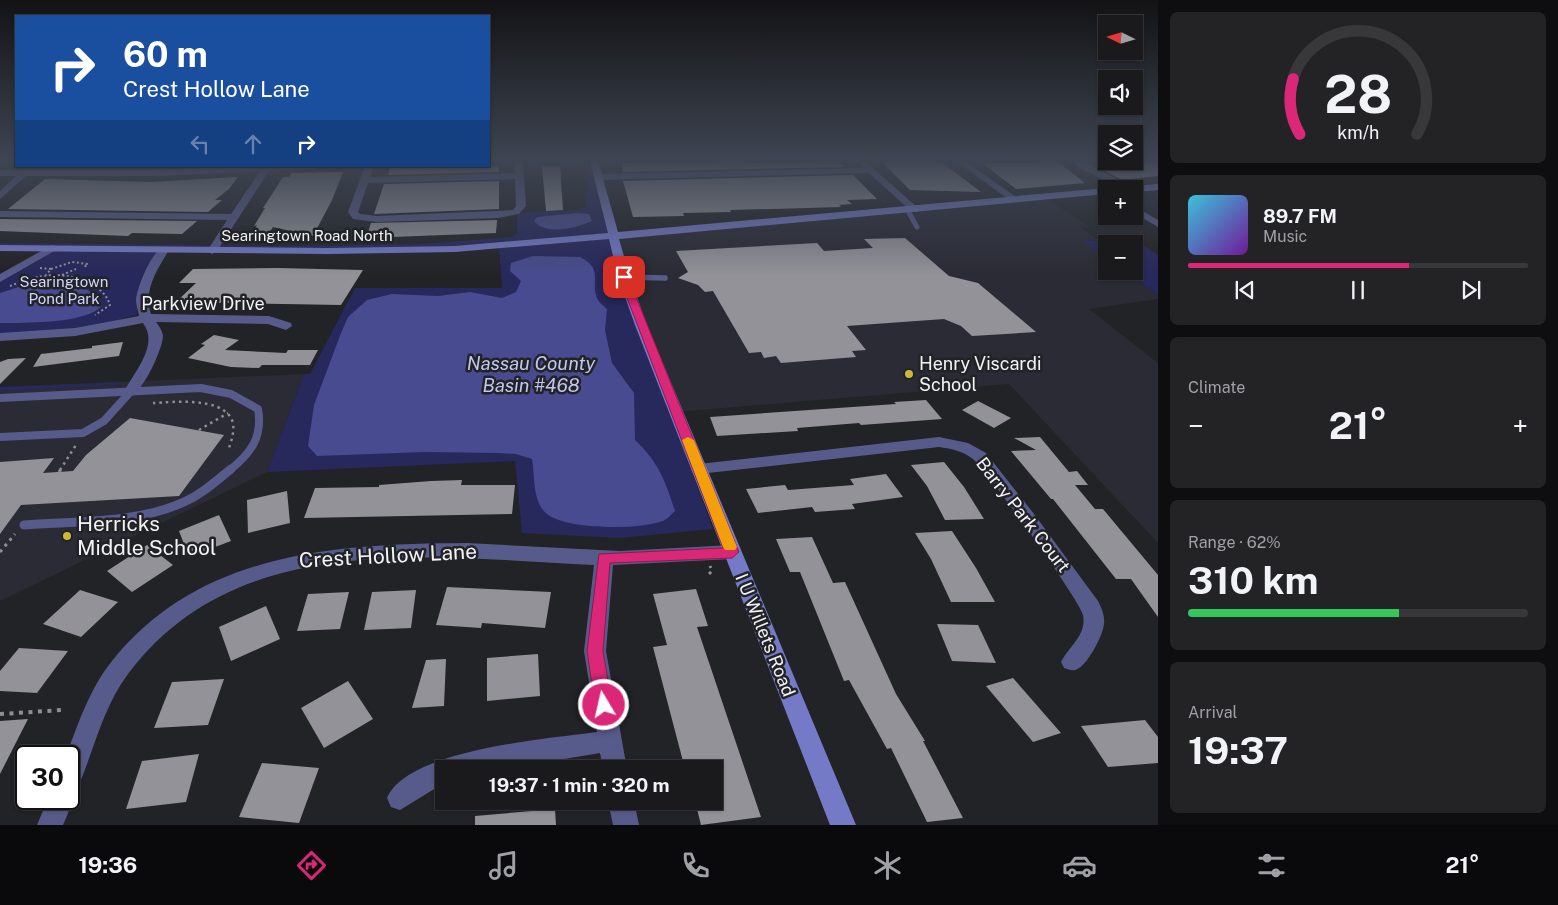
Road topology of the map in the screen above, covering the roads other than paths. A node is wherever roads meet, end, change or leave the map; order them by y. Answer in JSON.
{"nodes":[{"id":1,"x":246,"y":200,"type":"edge"},
{"id":2,"x":358,"y":200,"type":"edge"},
{"id":3,"x":520,"y":200,"type":"edge"},
{"id":4,"x":604,"y":200,"type":"edge"},
{"id":5,"x":902,"y":200,"type":"edge"},
{"id":6,"x":1015,"y":200,"type":"joint"},
{"id":7,"x":1021,"y":200,"type":"edge"},
{"id":8,"x":912,"y":210,"type":"junction"},
{"id":9,"x":0,"y":214,"type":"edge"},
{"id":10,"x":1143,"y":215,"type":"edge"},
{"id":11,"x":234,"y":217,"type":"junction"},
{"id":12,"x":1158,"y":224,"type":"edge"},
{"id":13,"x":918,"y":227,"type":"dead end"},
{"id":14,"x":614,"y":236,"type":"junction"},
{"id":15,"x":0,"y":248,"type":"edge"},
{"id":16,"x":52,"y":248,"type":"junction"},
{"id":17,"x":164,"y":250,"type":"junction"},
{"id":18,"x":212,"y":251,"type":"junction"},
{"id":19,"x":624,"y":277,"type":"junction"},
{"id":20,"x":665,"y":278,"type":"dead end"},
{"id":21,"x":4,"y":283,"type":"edge"},
{"id":22,"x":147,"y":318,"type":"junction"},
{"id":23,"x":286,"y":326,"type":"dead end"},
{"id":24,"x":0,"y":338,"type":"edge"},
{"id":25,"x":132,"y":390,"type":"junction"},
{"id":26,"x":0,"y":398,"type":"edge"},
{"id":27,"x":0,"y":437,"type":"edge"},
{"id":28,"x":699,"y":469,"type":"junction"},
{"id":29,"x":24,"y":525,"type":"road end"},
{"id":30,"x":732,"y":552,"type":"junction"},
{"id":31,"x":604,"y":558,"type":"junction"},
{"id":32,"x":1072,"y":662,"type":"dead end"},
{"id":33,"x":610,"y":741,"type":"junction"},
{"id":34,"x":80,"y":752,"type":"edge"},
{"id":35,"x":487,"y":760,"type":"edge"},
{"id":36,"x":613,"y":760,"type":"edge"},
{"id":37,"x":435,"y":774,"type":"edge"},
{"id":38,"x":400,"y":798,"type":"dead end"},
{"id":39,"x":56,"y":810,"type":"edge"},
{"id":40,"x":623,"y":810,"type":"edge"},
{"id":41,"x":50,"y":825,"type":"edge"},
{"id":42,"x":626,"y":825,"type":"edge"},
{"id":43,"x":843,"y":825,"type":"edge"}],
"edges":[{"from":1,"to":11,"type":"street"},
{"from":2,"to":3,"type":"street"},
{"from":4,"to":14,"type":"main road","name":"I U Willets Road"},
{"from":5,"to":8,"type":"street"},
{"from":6,"to":7,"type":"main road","name":"Searingtown Road North"},
{"from":6,"to":8,"type":"main road","name":"Searingtown Road North"},
{"from":8,"to":13,"type":"lane"},
{"from":8,"to":14,"type":"main road","name":"Searingtown Road North"},
{"from":9,"to":11,"type":"street"},
{"from":10,"to":12,"type":"street"},
{"from":11,"to":18,"type":"street"},
{"from":14,"to":18,"type":"main road","name":"Searingtown Road North"},
{"from":14,"to":19,"type":"main road","name":"I U Willets Road"},
{"from":15,"to":16,"type":"main road","name":"Searingtown Road North"},
{"from":16,"to":17,"type":"main road","name":"Searingtown Road North"},
{"from":16,"to":21,"type":"street"},
{"from":17,"to":18,"type":"main road","name":"Searingtown Road North"},
{"from":17,"to":22,"type":"street"},
{"from":19,"to":20,"type":"lane"},
{"from":19,"to":28,"type":"main road","name":"I U Willets Road"},
{"from":22,"to":23,"type":"street","name":"Parkview Drive"},
{"from":22,"to":24,"type":"street","name":"Parkview Drive"},
{"from":22,"to":25,"type":"street"},
{"from":25,"to":26,"type":"lane"},
{"from":25,"to":27,"type":"lane"},
{"from":25,"to":29,"type":"lane"},
{"from":28,"to":30,"type":"main road","name":"I U Willets Road"},
{"from":28,"to":32,"type":"street","name":"Barry Park Court"},
{"from":30,"to":31,"type":"street","name":"Crest Hollow Lane"},
{"from":30,"to":43,"type":"main road","name":"I U Willets Road"},
{"from":31,"to":33,"type":"street"},
{"from":31,"to":34,"type":"street","name":"Crest Hollow Lane"},
{"from":33,"to":35,"type":"street"},
{"from":33,"to":36,"type":"street"},
{"from":37,"to":38,"type":"street"},
{"from":39,"to":41,"type":"street"},
{"from":40,"to":42,"type":"street"}]}
